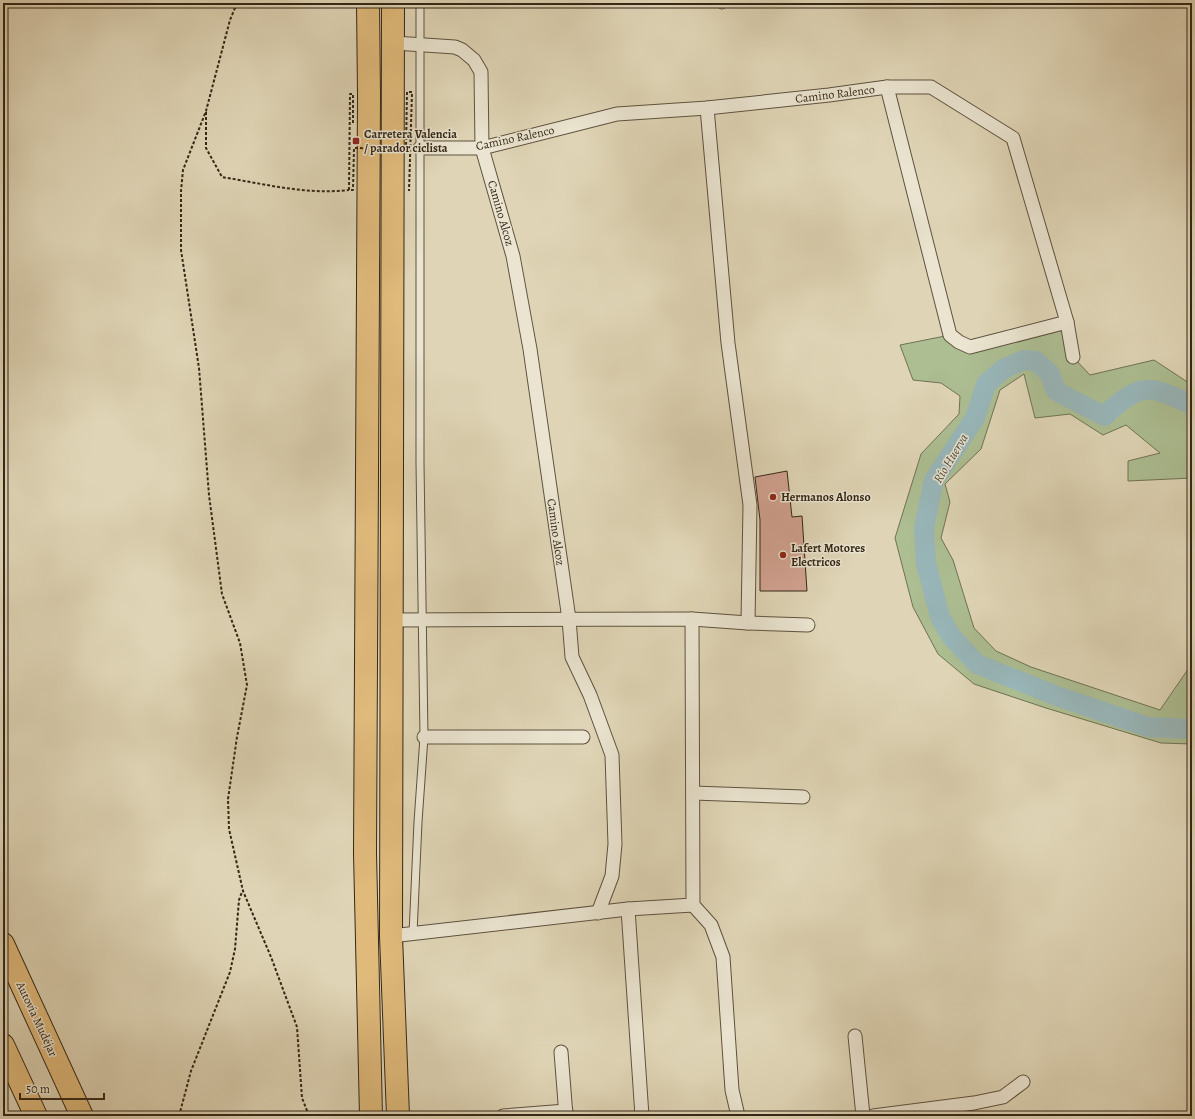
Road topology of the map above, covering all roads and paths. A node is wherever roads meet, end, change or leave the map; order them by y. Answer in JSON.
{"nodes":[{"id":1,"x":237,"y":3,"type":"edge"},
{"id":2,"x":368,"y":3,"type":"edge"},
{"id":3,"x":394,"y":3,"type":"edge"},
{"id":4,"x":420,"y":3,"type":"edge"},
{"id":5,"x":394,"y":43,"type":"junction"},
{"id":6,"x":420,"y":44,"type":"junction"},
{"id":7,"x":887,"y":87,"type":"junction"},
{"id":8,"x":707,"y":108,"type":"junction"},
{"id":9,"x":206,"y":111,"type":"junction"},
{"id":10,"x":353,"y":123,"type":"dead end"},
{"id":11,"x":420,"y":148,"type":"junction"},
{"id":12,"x":482,"y":148,"type":"junction"},
{"id":13,"x":349,"y":190,"type":"junction"},
{"id":14,"x":409,"y":191,"type":"dead end"},
{"id":15,"x":1067,"y":322,"type":"junction"},
{"id":16,"x":1074,"y":357,"type":"dead end"},
{"id":17,"x":421,"y":619,"type":"junction"},
{"id":18,"x":569,"y":619,"type":"junction"},
{"id":19,"x":692,"y":619,"type":"junction"},
{"id":20,"x":393,"y":620,"type":"junction"},
{"id":21,"x":748,"y":623,"type":"junction"},
{"id":22,"x":808,"y":624,"type":"dead end"},
{"id":23,"x":424,"y":737,"type":"junction"},
{"id":24,"x":583,"y":737,"type":"dead end"},
{"id":25,"x":693,"y":794,"type":"junction"},
{"id":26,"x":803,"y":797,"type":"dead end"},
{"id":27,"x":243,"y":891,"type":"junction"},
{"id":28,"x":692,"y":905,"type":"junction"},
{"id":29,"x":628,"y":909,"type":"junction"},
{"id":30,"x":598,"y":913,"type":"junction"},
{"id":31,"x":413,"y":934,"type":"junction"},
{"id":32,"x":391,"y":936,"type":"junction"},
{"id":33,"x":3,"y":944,"type":"edge"},
{"id":34,"x":855,"y":1036,"type":"dead end"},
{"id":35,"x":3,"y":1045,"type":"edge"},
{"id":36,"x":561,"y":1052,"type":"dead end"},
{"id":37,"x":3,"y":1080,"type":"edge"},
{"id":38,"x":1023,"y":1082,"type":"dead end"},
{"id":39,"x":308,"y":1113,"type":"junction"},
{"id":40,"x":566,"y":1113,"type":"edge"},
{"id":41,"x":371,"y":1114,"type":"edge"},
{"id":42,"x":20,"y":1116,"type":"edge"},
{"id":43,"x":36,"y":1116,"type":"edge"},
{"id":44,"x":82,"y":1116,"type":"edge"},
{"id":45,"x":179,"y":1116,"type":"edge"},
{"id":46,"x":303,"y":1116,"type":"edge"},
{"id":47,"x":398,"y":1116,"type":"edge"},
{"id":48,"x":503,"y":1116,"type":"edge"},
{"id":49,"x":642,"y":1116,"type":"edge"},
{"id":50,"x":738,"y":1116,"type":"edge"},
{"id":51,"x":863,"y":1116,"type":"edge"},
{"id":52,"x":873,"y":1116,"type":"edge"}],
"edges":[{"from":1,"to":9,"type":"path"},
{"from":2,"to":41,"type":"highway"},
{"from":3,"to":5,"type":"highway"},
{"from":4,"to":6,"type":"lane"},
{"from":5,"to":6,"type":"street","name":"Camino Alcoz"},
{"from":5,"to":20,"type":"highway"},
{"from":6,"to":11,"type":"lane"},
{"from":6,"to":12,"type":"street","name":"Camino Alcoz"},
{"from":7,"to":8,"type":"street","name":"Camino Ralenco"},
{"from":7,"to":15,"type":"street","name":"Camino Ralenco"},
{"from":7,"to":15,"type":"street"},
{"from":8,"to":12,"type":"street","name":"Camino Ralenco"},
{"from":8,"to":21,"type":"street"},
{"from":9,"to":13,"type":"path"},
{"from":9,"to":27,"type":"path"},
{"from":10,"to":13,"type":"path","bridge":true},
{"from":11,"to":12,"type":"street","name":"Camino Ralenco"},
{"from":11,"to":17,"type":"lane"},
{"from":12,"to":18,"type":"street","name":"Camino Alcoz"},
{"from":13,"to":14,"type":"path","bridge":true},
{"from":15,"to":16,"type":"street","name":"Camino Ralenco"},
{"from":17,"to":18,"type":"street"},
{"from":17,"to":20,"type":"street"},
{"from":17,"to":23,"type":"lane"},
{"from":18,"to":19,"type":"street"},
{"from":18,"to":30,"type":"street","name":"Camino Alcoz"},
{"from":19,"to":21,"type":"street"},
{"from":19,"to":25,"type":"street"},
{"from":20,"to":32,"type":"highway"},
{"from":21,"to":22,"type":"street"},
{"from":23,"to":24,"type":"street"},
{"from":23,"to":31,"type":"lane"},
{"from":25,"to":26,"type":"street"},
{"from":25,"to":28,"type":"street"},
{"from":27,"to":39,"type":"path"},
{"from":27,"to":45,"type":"path"},
{"from":28,"to":29,"type":"street"},
{"from":28,"to":50,"type":"street"},
{"from":29,"to":30,"type":"street"},
{"from":29,"to":49,"type":"street"},
{"from":30,"to":31,"type":"street"},
{"from":31,"to":32,"type":"street"},
{"from":32,"to":47,"type":"highway"},
{"from":33,"to":44,"type":"highway","name":"Autovía Mudéjar"},
{"from":34,"to":51,"type":"street"},
{"from":35,"to":43,"type":"highway"},
{"from":36,"to":40,"type":"street"},
{"from":37,"to":42,"type":"highway"},
{"from":38,"to":52,"type":"street"},
{"from":39,"to":41,"type":"path"},
{"from":39,"to":46,"type":"path"},
{"from":40,"to":48,"type":"street"}]}
